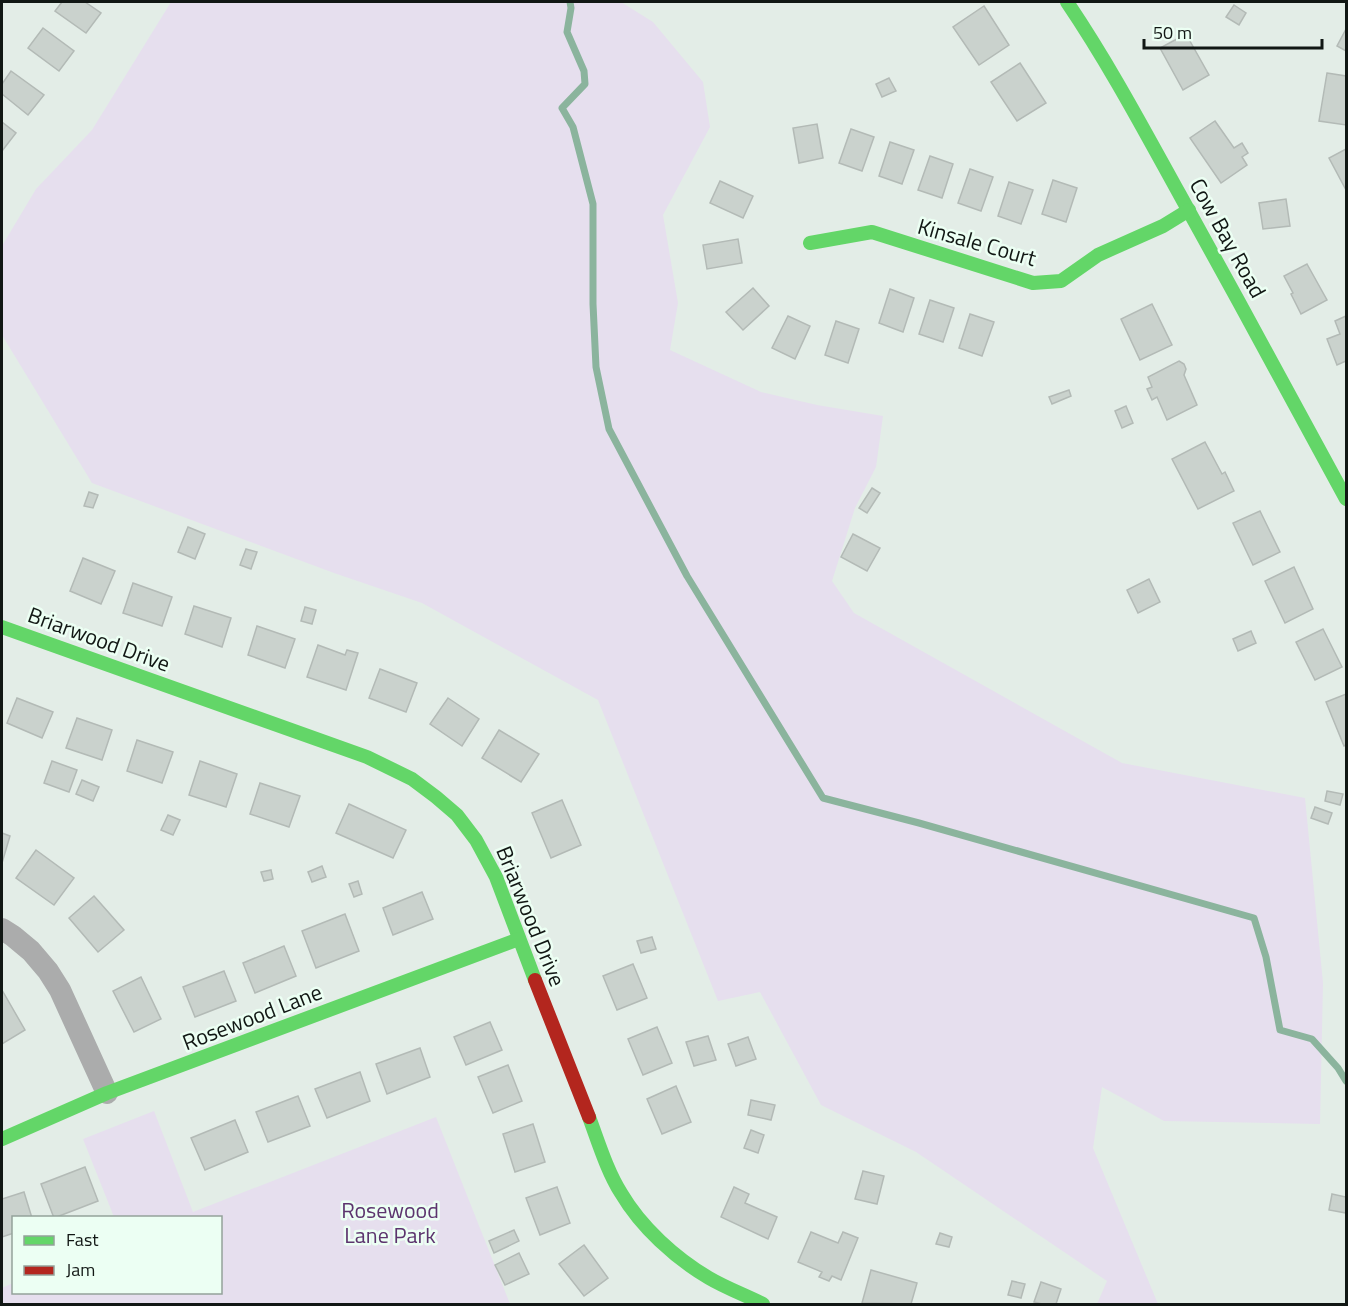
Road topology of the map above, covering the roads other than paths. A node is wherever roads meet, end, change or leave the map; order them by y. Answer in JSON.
{"nodes":[{"id":1,"x":1067,"y":2,"type":"edge"},
{"id":2,"x":1188,"y":210,"type":"junction"},
{"id":3,"x":810,"y":243,"type":"dead end"},
{"id":4,"x":1347,"y":499,"type":"edge"},
{"id":5,"x":2,"y":627,"type":"edge"},
{"id":6,"x":2,"y":929,"type":"edge"},
{"id":7,"x":519,"y":939,"type":"junction"},
{"id":8,"x":107,"y":1093,"type":"junction"},
{"id":9,"x":2,"y":1139,"type":"edge"},
{"id":10,"x":763,"y":1305,"type":"edge"}],
"edges":[{"from":1,"to":2,"type":"street","name":"Cow Bay Road"},
{"from":2,"to":3,"type":"street","name":"Kinsale Court"},
{"from":2,"to":4,"type":"street","name":"Cow Bay Road"},
{"from":5,"to":7,"type":"street","name":"Briarwood Drive"},
{"from":6,"to":8,"type":"street"},
{"from":7,"to":8,"type":"street","name":"Rosewood Lane"},
{"from":7,"to":10,"type":"street","name":"Briarwood Drive"},
{"from":8,"to":9,"type":"street","name":"Rosewood Lane"}]}
